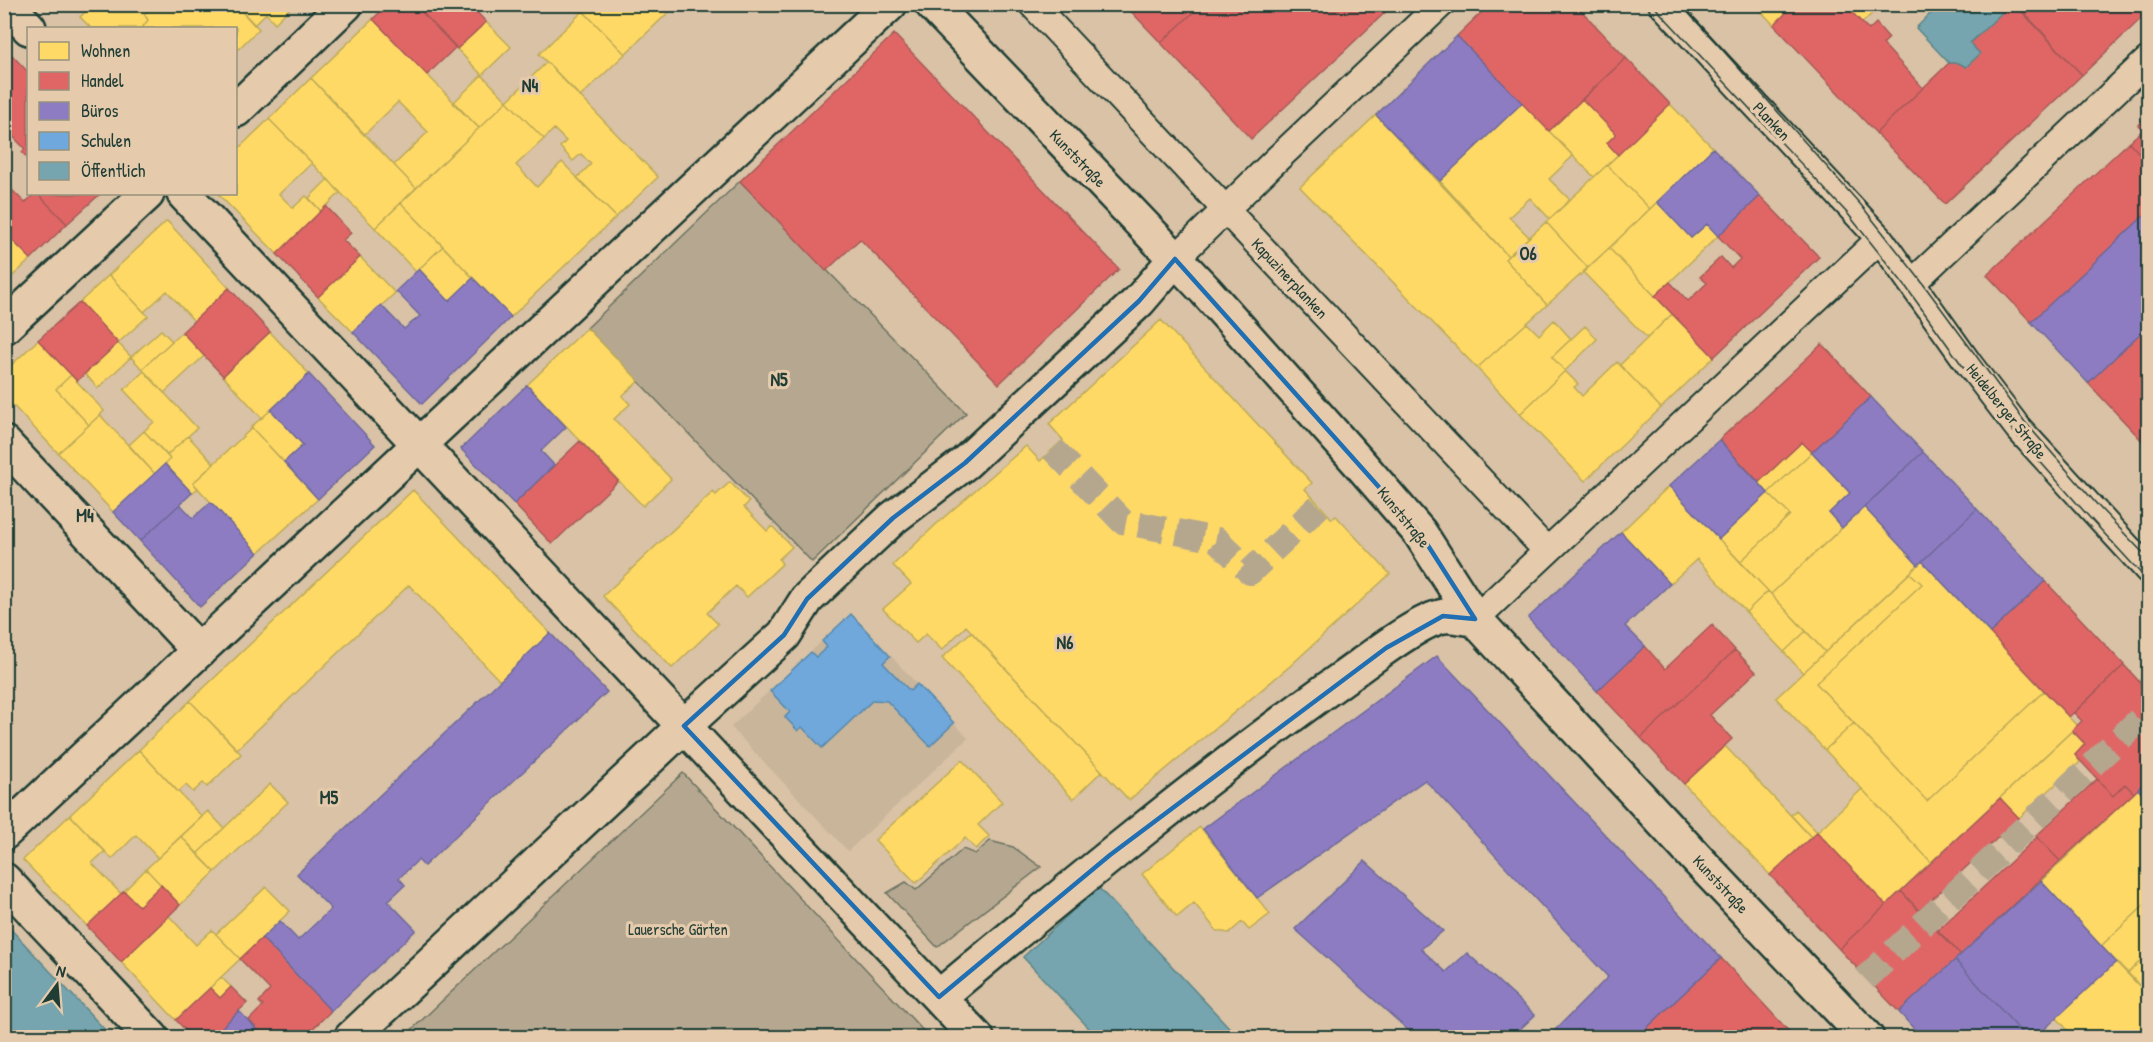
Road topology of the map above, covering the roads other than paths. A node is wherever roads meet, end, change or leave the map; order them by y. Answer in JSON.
{"nodes":[{"id":1,"x":6,"y":4,"type":"edge"},
{"id":2,"x":346,"y":4,"type":"edge"},
{"id":3,"x":890,"y":4,"type":"edge"},
{"id":4,"x":932,"y":4,"type":"edge"},
{"id":5,"x":1032,"y":4,"type":"edge"},
{"id":6,"x":1441,"y":4,"type":"edge"},
{"id":7,"x":1662,"y":4,"type":"edge"},
{"id":8,"x":28,"y":27,"type":"edge"},
{"id":9,"x":2148,"y":60,"type":"edge"},
{"id":10,"x":237,"y":109,"type":"edge"},
{"id":11,"x":146,"y":195,"type":"edge"},
{"id":12,"x":185,"y":195,"type":"edge"},
{"id":13,"x":1225,"y":210,"type":"junction"},
{"id":14,"x":1880,"y":239,"type":"junction"},
{"id":15,"x":1174,"y":259,"type":"junction"},
{"id":16,"x":1911,"y":284,"type":"junction"},
{"id":17,"x":4,"y":327,"type":"edge"},
{"id":18,"x":4,"y":443,"type":"edge"},
{"id":19,"x":420,"y":444,"type":"junction"},
{"id":20,"x":1547,"y":551,"type":"junction"},
{"id":21,"x":2148,"y":570,"type":"edge"},
{"id":22,"x":1475,"y":619,"type":"junction"},
{"id":23,"x":200,"y":651,"type":"junction"},
{"id":24,"x":684,"y":726,"type":"junction"},
{"id":25,"x":4,"y":832,"type":"edge"},
{"id":26,"x":4,"y":880,"type":"edge"},
{"id":27,"x":939,"y":997,"type":"junction"},
{"id":28,"x":152,"y":1038,"type":"edge"},
{"id":29,"x":351,"y":1038,"type":"edge"},
{"id":30,"x":977,"y":1038,"type":"edge"},
{"id":31,"x":1867,"y":1038,"type":"edge"}],
"edges":[{"from":1,"to":8,"type":"street"},
{"from":2,"to":10,"type":"street"},
{"from":3,"to":19,"type":"street"},
{"from":4,"to":15,"type":"street","name":"Kunststraße"},
{"from":5,"to":13,"type":"street","name":"Kapuzinerplanken"},
{"from":6,"to":13,"type":"street"},
{"from":7,"to":14,"type":"street","name":"Planken"},
{"from":9,"to":16,"type":"street"},
{"from":11,"to":17,"type":"street"},
{"from":12,"to":19,"type":"street"},
{"from":13,"to":15,"type":"street"},
{"from":13,"to":20,"type":"street","name":"Kapuzinerplanken"},
{"from":14,"to":16,"type":"street","name":"Heidelberger Straße"},
{"from":14,"to":20,"type":"street"},
{"from":15,"to":22,"type":"street","name":"Kunststraße"},
{"from":15,"to":24,"type":"street"},
{"from":16,"to":21,"type":"street","name":"Heidelberger Straße"},
{"from":18,"to":23,"type":"street"},
{"from":19,"to":23,"type":"street"},
{"from":19,"to":24,"type":"street"},
{"from":20,"to":22,"type":"street"},
{"from":22,"to":27,"type":"street"},
{"from":22,"to":31,"type":"street","name":"Kunststraße"},
{"from":23,"to":25,"type":"street"},
{"from":24,"to":27,"type":"street"},
{"from":24,"to":29,"type":"street"},
{"from":26,"to":28,"type":"street"},
{"from":27,"to":30,"type":"street"}]}
